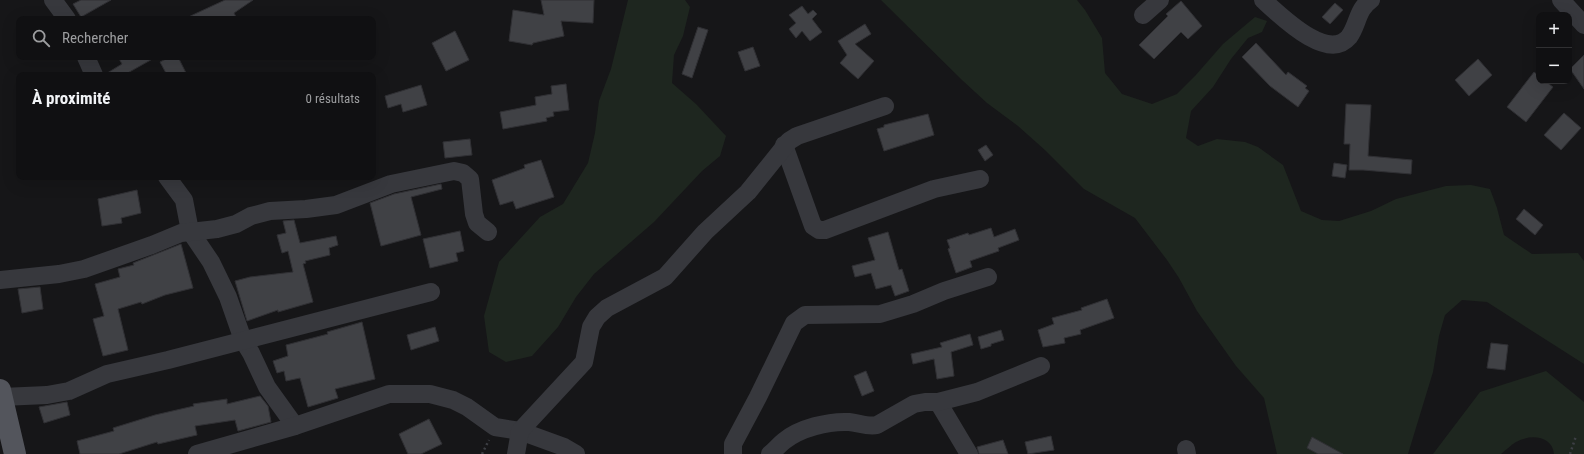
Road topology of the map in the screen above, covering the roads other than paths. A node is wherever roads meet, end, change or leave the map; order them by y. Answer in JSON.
{"nodes":[{"id":1,"x":53,"y":0,"type":"edge"},
{"id":2,"x":1160,"y":0,"type":"edge"},
{"id":3,"x":1262,"y":0,"type":"edge"},
{"id":4,"x":1371,"y":0,"type":"edge"},
{"id":5,"x":1561,"y":0,"type":"edge"},
{"id":6,"x":1143,"y":15,"type":"dead end"},
{"id":7,"x":65,"y":16,"type":"edge"},
{"id":8,"x":1584,"y":25,"type":"edge"},
{"id":9,"x":87,"y":60,"type":"edge"},
{"id":10,"x":93,"y":72,"type":"edge"},
{"id":11,"x":885,"y":106,"type":"dead end"},
{"id":12,"x":784,"y":145,"type":"junction"},
{"id":13,"x":980,"y":179,"type":"dead end"},
{"id":14,"x":169,"y":180,"type":"edge"},
{"id":15,"x":190,"y":231,"type":"junction"},
{"id":16,"x":488,"y":232,"type":"dead end"},
{"id":17,"x":988,"y":277,"type":"dead end"},
{"id":18,"x":0,"y":280,"type":"edge"},
{"id":19,"x":431,"y":292,"type":"dead end"},
{"id":20,"x":243,"y":340,"type":"junction"},
{"id":21,"x":1041,"y":366,"type":"dead end"},
{"id":22,"x":1,"y":393,"type":"edge"},
{"id":23,"x":938,"y":402,"type":"junction"},
{"id":24,"x":295,"y":426,"type":"junction"},
{"id":25,"x":520,"y":431,"type":"junction"},
{"id":26,"x":15,"y":454,"type":"edge"},
{"id":27,"x":197,"y":454,"type":"edge"},
{"id":28,"x":516,"y":454,"type":"edge"},
{"id":29,"x":576,"y":454,"type":"edge"},
{"id":30,"x":733,"y":454,"type":"edge"},
{"id":31,"x":770,"y":454,"type":"edge"},
{"id":32,"x":968,"y":454,"type":"edge"}],
"edges":[{"from":1,"to":7,"type":"street"},
{"from":2,"to":6,"type":"street"},
{"from":3,"to":4,"type":"street"},
{"from":5,"to":8,"type":"street"},
{"from":9,"to":10,"type":"street"},
{"from":11,"to":12,"type":"street"},
{"from":12,"to":13,"type":"street"},
{"from":12,"to":25,"type":"street"},
{"from":14,"to":15,"type":"street"},
{"from":15,"to":16,"type":"street"},
{"from":15,"to":18,"type":"street"},
{"from":15,"to":20,"type":"street"},
{"from":17,"to":30,"type":"street"},
{"from":19,"to":20,"type":"street"},
{"from":20,"to":22,"type":"street"},
{"from":20,"to":24,"type":"street"},
{"from":21,"to":23,"type":"street"},
{"from":22,"to":26,"type":"main road"},
{"from":23,"to":31,"type":"street"},
{"from":23,"to":32,"type":"street"},
{"from":24,"to":25,"type":"street"},
{"from":24,"to":27,"type":"street"},
{"from":25,"to":28,"type":"street"},
{"from":25,"to":29,"type":"street"}]}
